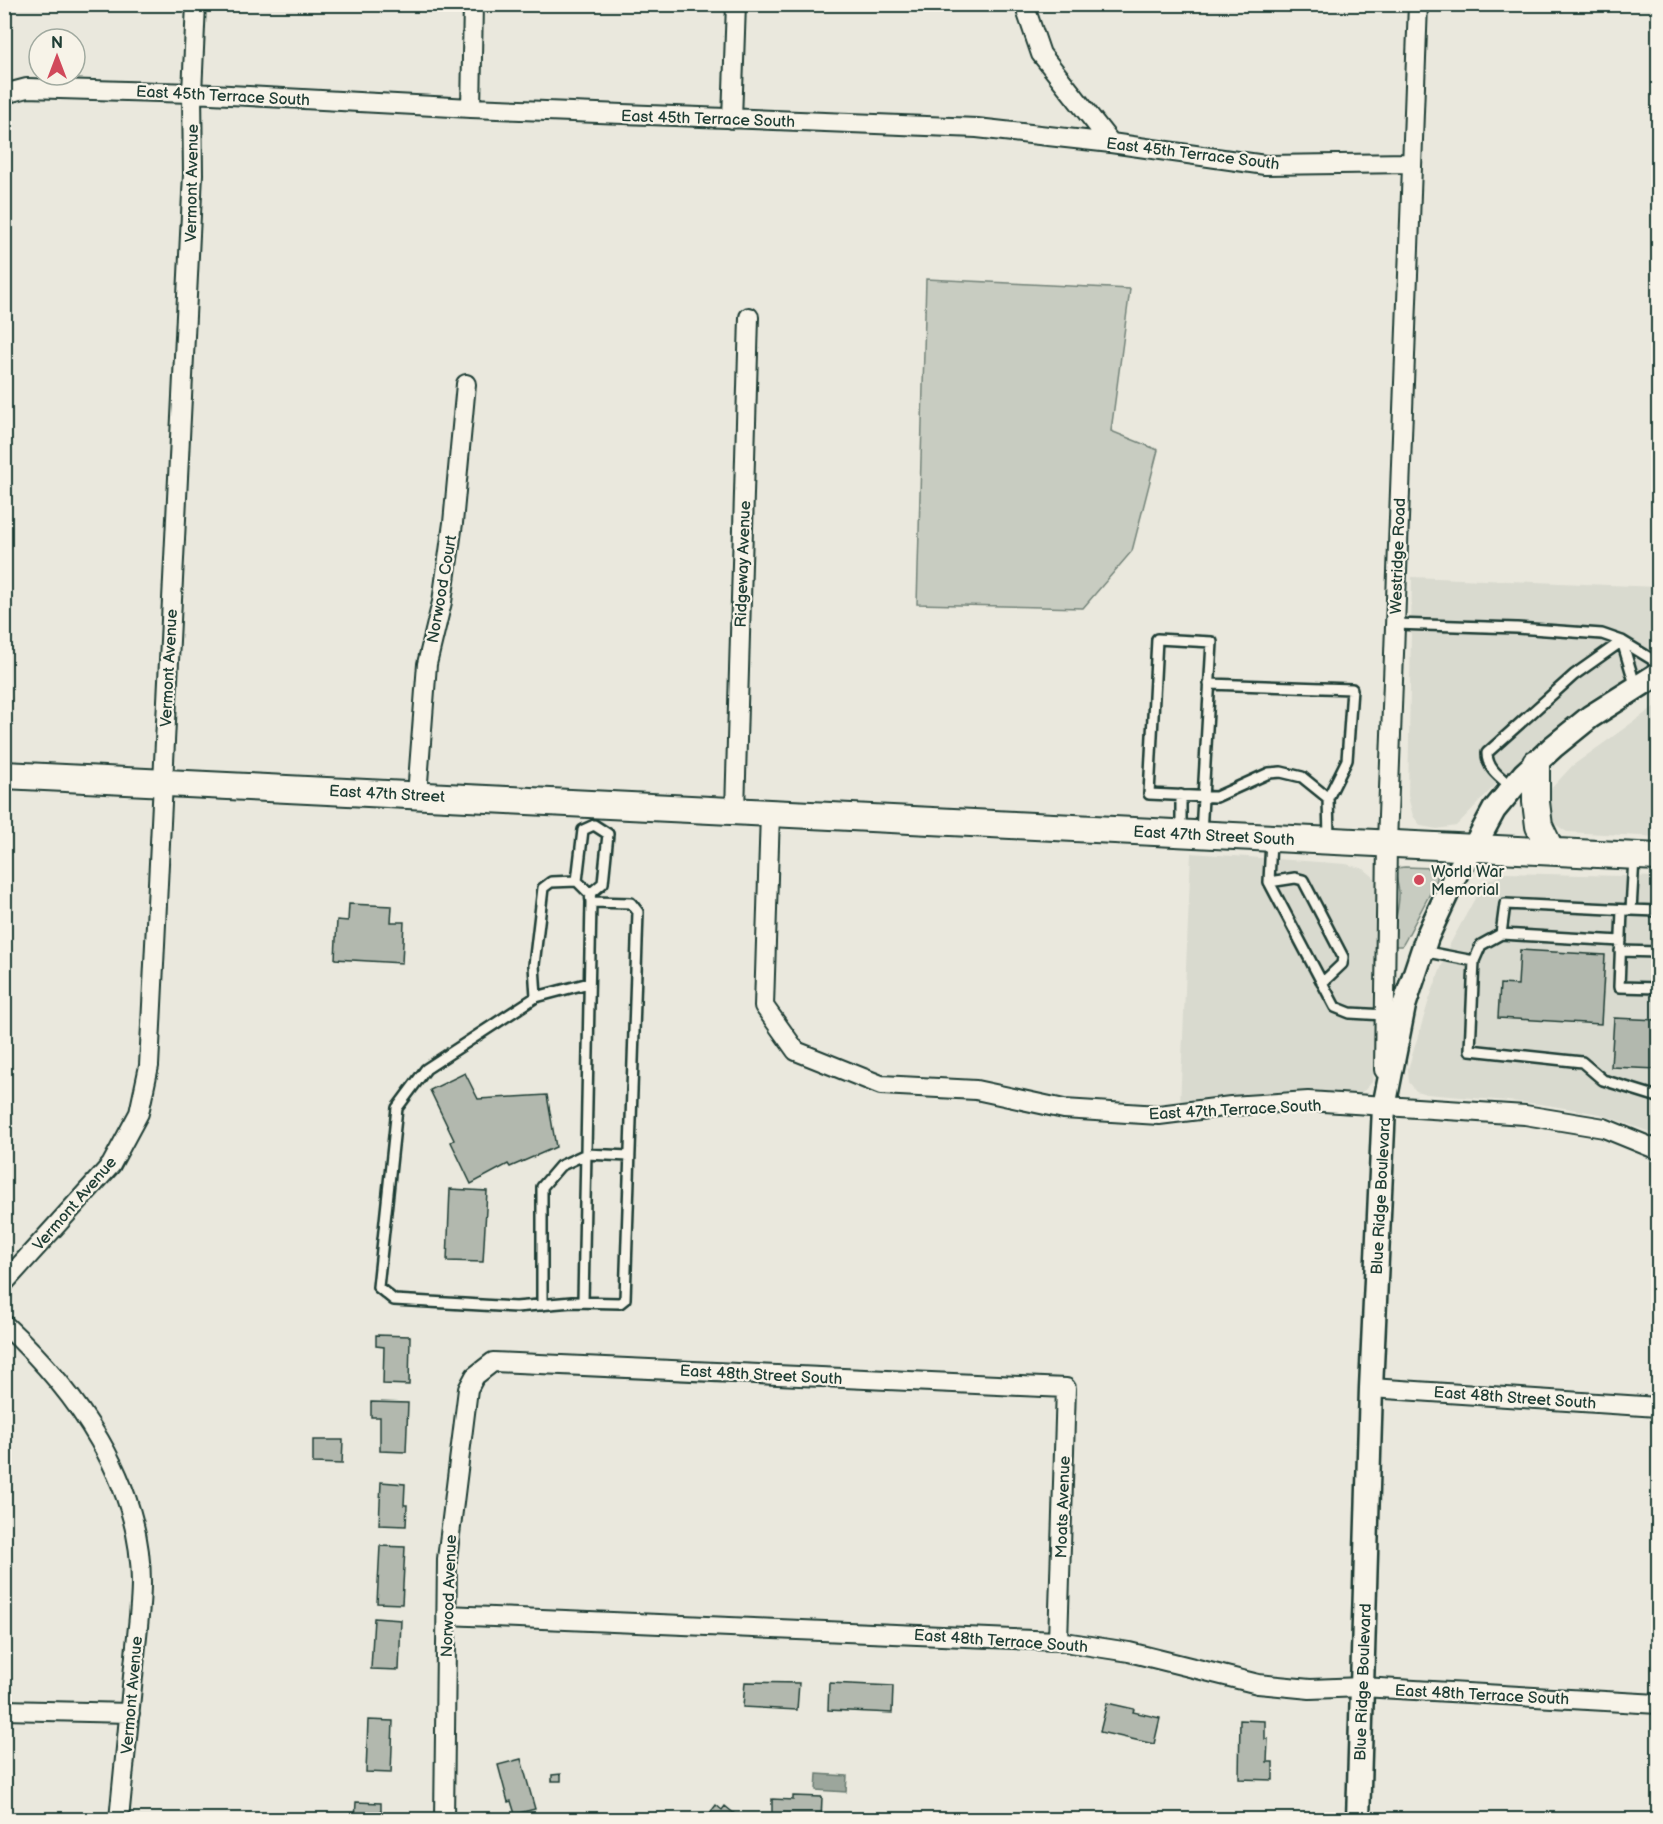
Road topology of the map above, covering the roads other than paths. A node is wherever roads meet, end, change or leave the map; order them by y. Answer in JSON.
{"nodes":[{"id":1,"x":196,"y":4,"type":"edge"},
{"id":2,"x":473,"y":4,"type":"edge"},
{"id":3,"x":736,"y":4,"type":"edge"},
{"id":4,"x":1027,"y":4,"type":"edge"},
{"id":5,"x":1418,"y":4,"type":"edge"},
{"id":6,"x":192,"y":93,"type":"junction"},
{"id":7,"x":4,"y":94,"type":"edge"},
{"id":8,"x":471,"y":108,"type":"junction"},
{"id":9,"x":732,"y":119,"type":"junction"},
{"id":10,"x":1111,"y":143,"type":"junction"},
{"id":11,"x":1411,"y":163,"type":"junction"},
{"id":12,"x":749,"y":317,"type":"dead end"},
{"id":13,"x":466,"y":384,"type":"dead end"},
{"id":14,"x":1395,"y":624,"type":"junction"},
{"id":15,"x":1622,"y":641,"type":"junction"},
{"id":16,"x":1659,"y":663,"type":"edge"},
{"id":17,"x":1659,"y":674,"type":"edge"},
{"id":18,"x":1209,"y":684,"type":"junction"},
{"id":19,"x":1637,"y":688,"type":"junction"},
{"id":20,"x":1536,"y":763,"type":"junction"},
{"id":21,"x":4,"y":775,"type":"edge"},
{"id":22,"x":162,"y":781,"type":"junction"},
{"id":23,"x":1512,"y":788,"type":"junction"},
{"id":24,"x":417,"y":795,"type":"junction"},
{"id":25,"x":1181,"y":795,"type":"junction"},
{"id":26,"x":1203,"y":797,"type":"junction"},
{"id":27,"x":1328,"y":798,"type":"junction"},
{"id":28,"x":735,"y":811,"type":"junction"},
{"id":29,"x":770,"y":813,"type":"junction"},
{"id":30,"x":596,"y":815,"type":"junction"},
{"id":31,"x":1191,"y":833,"type":"junction"},
{"id":32,"x":1271,"y":837,"type":"junction"},
{"id":33,"x":1329,"y":840,"type":"junction"},
{"id":34,"x":1388,"y":843,"type":"junction"},
{"id":35,"x":1474,"y":847,"type":"junction"},
{"id":36,"x":1551,"y":851,"type":"junction"},
{"id":37,"x":1646,"y":856,"type":"edge"},
{"id":38,"x":577,"y":881,"type":"junction"},
{"id":39,"x":1269,"y":882,"type":"junction"},
{"id":40,"x":591,"y":898,"type":"junction"},
{"id":41,"x":1627,"y":910,"type":"junction"},
{"id":42,"x":1659,"y":911,"type":"edge"},
{"id":43,"x":1501,"y":934,"type":"junction"},
{"id":44,"x":1621,"y":946,"type":"junction"},
{"id":45,"x":1422,"y":951,"type":"junction"},
{"id":46,"x":1659,"y":952,"type":"edge"},
{"id":47,"x":1474,"y":962,"type":"junction"},
{"id":48,"x":589,"y":983,"type":"junction"},
{"id":49,"x":1322,"y":983,"type":"junction"},
{"id":50,"x":1659,"y":988,"type":"edge"},
{"id":51,"x":536,"y":998,"type":"junction"},
{"id":52,"x":1385,"y":1016,"type":"junction"},
{"id":53,"x":1659,"y":1097,"type":"edge"},
{"id":54,"x":1384,"y":1107,"type":"junction"},
{"id":55,"x":1659,"y":1150,"type":"edge"},
{"id":56,"x":586,"y":1154,"type":"junction"},
{"id":57,"x":629,"y":1156,"type":"junction"},
{"id":58,"x":4,"y":1283,"type":"edge"},
{"id":59,"x":584,"y":1301,"type":"junction"},
{"id":60,"x":542,"y":1305,"type":"junction"},
{"id":61,"x":4,"y":1324,"type":"edge"},
{"id":62,"x":475,"y":1376,"type":"joint"},
{"id":63,"x":1052,"y":1388,"type":"joint"},
{"id":64,"x":1371,"y":1388,"type":"junction"},
{"id":65,"x":1659,"y":1407,"type":"edge"},
{"id":66,"x":446,"y":1615,"type":"junction"},
{"id":67,"x":1058,"y":1641,"type":"junction"},
{"id":68,"x":1362,"y":1687,"type":"junction"},
{"id":69,"x":1659,"y":1704,"type":"edge"},
{"id":70,"x":4,"y":1710,"type":"edge"},
{"id":71,"x":130,"y":1713,"type":"junction"},
{"id":72,"x":119,"y":1820,"type":"edge"},
{"id":73,"x":444,"y":1820,"type":"edge"},
{"id":74,"x":1358,"y":1820,"type":"edge"}],
"edges":[{"from":1,"to":6,"type":"street","name":"Vermont Avenue"},
{"from":2,"to":8,"type":"street"},
{"from":3,"to":9,"type":"street"},
{"from":4,"to":10,"type":"street"},
{"from":5,"to":11,"type":"street","name":"Westridge Road"},
{"from":6,"to":7,"type":"street","name":"East 45th Terrace South"},
{"from":6,"to":8,"type":"street","name":"East 45th Terrace South"},
{"from":6,"to":22,"type":"street","name":"Vermont Avenue"},
{"from":8,"to":9,"type":"street","name":"East 45th Terrace South"},
{"from":9,"to":10,"type":"street","name":"East 45th Terrace South"},
{"from":10,"to":11,"type":"street","name":"East 45th Terrace South"},
{"from":11,"to":14,"type":"street","name":"Westridge Road"},
{"from":12,"to":28,"type":"street","name":"Ridgeway Avenue"},
{"from":13,"to":24,"type":"street","name":"Norwood Court"},
{"from":14,"to":15,"type":"lane"},
{"from":14,"to":34,"type":"street","name":"Westridge Road"},
{"from":15,"to":16,"type":"lane"},
{"from":15,"to":19,"type":"lane"},
{"from":15,"to":23,"type":"lane"},
{"from":17,"to":19,"type":"street","name":"Blue Ridge Boulevard"},
{"from":18,"to":25,"type":"lane"},
{"from":18,"to":26,"type":"lane"},
{"from":18,"to":27,"type":"lane"},
{"from":19,"to":20,"type":"street","name":"Blue Ridge Boulevard"},
{"from":20,"to":23,"type":"street","name":"Blue Ridge Boulevard"},
{"from":20,"to":36,"type":"main road"},
{"from":21,"to":22,"type":"main road","name":"East 47th Street"},
{"from":22,"to":24,"type":"main road","name":"East 47th Street"},
{"from":22,"to":58,"type":"street","name":"Vermont Avenue"},
{"from":23,"to":35,"type":"street","name":"Blue Ridge Boulevard"},
{"from":24,"to":30,"type":"main road","name":"East 47th Street"},
{"from":25,"to":26,"type":"lane"},
{"from":25,"to":31,"type":"lane"},
{"from":26,"to":27,"type":"lane"},
{"from":26,"to":31,"type":"lane"},
{"from":27,"to":33,"type":"lane"},
{"from":28,"to":29,"type":"main road","name":"East 47th Street"},
{"from":28,"to":30,"type":"main road","name":"East 47th Street"},
{"from":29,"to":31,"type":"main road","name":"East 47th Street South"},
{"from":29,"to":54,"type":"street","name":"East 47th Terrace South"},
{"from":30,"to":38,"type":"lane"},
{"from":30,"to":40,"type":"lane"},
{"from":31,"to":32,"type":"main road","name":"East 47th Street South"},
{"from":32,"to":33,"type":"main road","name":"East 47th Street South"},
{"from":32,"to":39,"type":"lane"},
{"from":33,"to":34,"type":"main road","name":"East 47th Street South"},
{"from":34,"to":35,"type":"main road","name":"East 47th Street South"},
{"from":34,"to":52,"type":"street","name":"Westridge Road"},
{"from":35,"to":36,"type":"main road","name":"East 47th Street South"},
{"from":35,"to":45,"type":"street","name":"Blue Ridge Boulevard"},
{"from":36,"to":37,"type":"main road","name":"East 47th Street South"},
{"from":37,"to":41,"type":"lane"},
{"from":38,"to":40,"type":"lane"},
{"from":38,"to":51,"type":"lane"},
{"from":39,"to":49,"type":"lane"},
{"from":39,"to":49,"type":"lane"},
{"from":40,"to":48,"type":"lane"},
{"from":40,"to":57,"type":"lane"},
{"from":41,"to":42,"type":"lane"},
{"from":41,"to":43,"type":"lane"},
{"from":41,"to":44,"type":"lane"},
{"from":43,"to":44,"type":"lane"},
{"from":43,"to":47,"type":"lane"},
{"from":44,"to":46,"type":"lane"},
{"from":44,"to":50,"type":"lane"},
{"from":45,"to":47,"type":"lane"},
{"from":45,"to":54,"type":"street","name":"Blue Ridge Boulevard"},
{"from":47,"to":53,"type":"lane"},
{"from":48,"to":51,"type":"lane"},
{"from":48,"to":56,"type":"lane"},
{"from":49,"to":52,"type":"lane"},
{"from":51,"to":60,"type":"lane"},
{"from":52,"to":54,"type":"street","name":"Westridge Road"},
{"from":54,"to":55,"type":"street","name":"East 47th Terrace South"},
{"from":54,"to":64,"type":"street","name":"Blue Ridge Boulevard"},
{"from":56,"to":57,"type":"lane"},
{"from":56,"to":59,"type":"lane"},
{"from":56,"to":60,"type":"lane"},
{"from":57,"to":59,"type":"lane"},
{"from":59,"to":60,"type":"lane"},
{"from":61,"to":71,"type":"street","name":"Vermont Avenue"},
{"from":62,"to":63,"type":"street","name":"East 48th Street South"},
{"from":62,"to":66,"type":"street","name":"Norwood Avenue"},
{"from":63,"to":67,"type":"street","name":"Moats Avenue"},
{"from":64,"to":65,"type":"street","name":"East 48th Street South"},
{"from":64,"to":68,"type":"street","name":"Blue Ridge Boulevard"},
{"from":66,"to":67,"type":"street","name":"East 48th Terrace South"},
{"from":66,"to":73,"type":"street","name":"Norwood Avenue"},
{"from":67,"to":68,"type":"street","name":"East 48th Terrace South"},
{"from":68,"to":69,"type":"street","name":"East 48th Terrace South"},
{"from":68,"to":74,"type":"street","name":"Blue Ridge Boulevard"},
{"from":70,"to":71,"type":"street"},
{"from":71,"to":72,"type":"street","name":"Vermont Avenue"}]}
